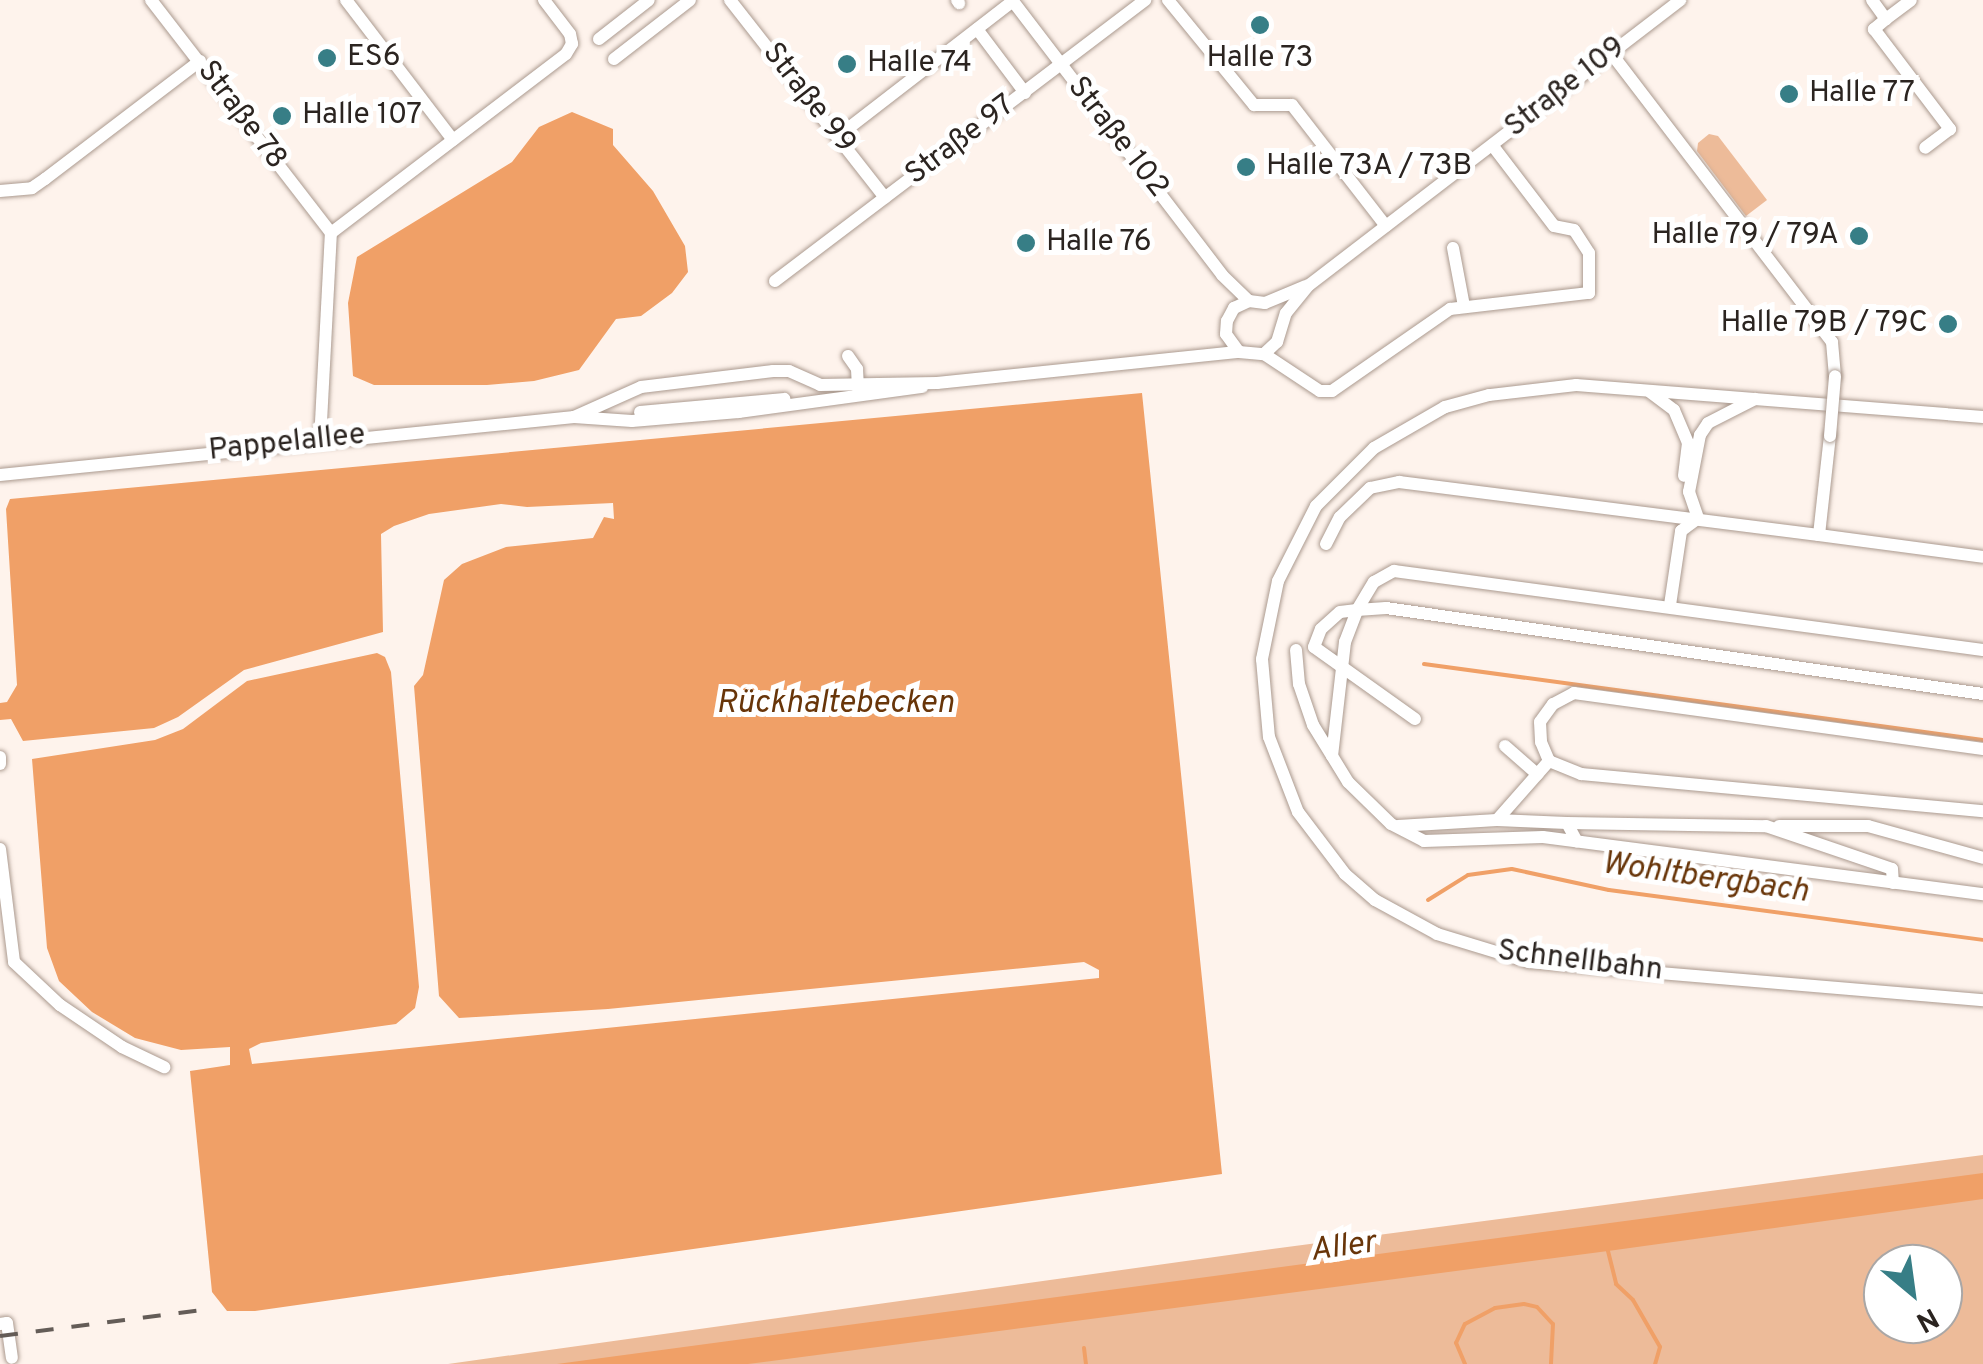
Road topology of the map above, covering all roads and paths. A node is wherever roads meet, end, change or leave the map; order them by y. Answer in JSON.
{"nodes":[{"id":1,"x":152,"y":0,"type":"edge"},
{"id":2,"x":346,"y":0,"type":"edge"},
{"id":3,"x":544,"y":0,"type":"edge"},
{"id":4,"x":649,"y":0,"type":"edge"},
{"id":5,"x":690,"y":0,"type":"edge"},
{"id":6,"x":730,"y":0,"type":"edge"},
{"id":7,"x":1012,"y":0,"type":"edge"},
{"id":8,"x":1145,"y":0,"type":"edge"},
{"id":9,"x":1168,"y":0,"type":"edge"},
{"id":10,"x":1680,"y":0,"type":"edge"},
{"id":11,"x":1872,"y":0,"type":"edge"},
{"id":12,"x":1911,"y":0,"type":"edge"},
{"id":13,"x":1886,"y":19,"type":"junction"},
{"id":14,"x":977,"y":28,"type":"junction"},
{"id":15,"x":599,"y":39,"type":"dead end"},
{"id":16,"x":1611,"y":53,"type":"junction"},
{"id":17,"x":614,"y":60,"type":"dead end"},
{"id":18,"x":200,"y":61,"type":"junction"},
{"id":19,"x":1062,"y":66,"type":"junction"},
{"id":20,"x":1025,"y":94,"type":"junction"},
{"id":21,"x":837,"y":137,"type":"junction"},
{"id":22,"x":453,"y":140,"type":"junction"},
{"id":23,"x":1492,"y":145,"type":"junction"},
{"id":24,"x":1925,"y":148,"type":"dead end"},
{"id":25,"x":0,"y":191,"type":"edge"},
{"id":26,"x":885,"y":198,"type":"junction"},
{"id":27,"x":1386,"y":226,"type":"junction"},
{"id":28,"x":331,"y":233,"type":"junction"},
{"id":29,"x":1453,"y":248,"type":"dead end"},
{"id":30,"x":1222,"y":275,"type":"junction"},
{"id":31,"x":775,"y":281,"type":"dead end"},
{"id":32,"x":1309,"y":285,"type":"junction"},
{"id":33,"x":1249,"y":301,"type":"junction"},
{"id":34,"x":1265,"y":303,"type":"junction"},
{"id":35,"x":1464,"y":306,"type":"junction"},
{"id":36,"x":1231,"y":312,"type":"junction"},
{"id":37,"x":1280,"y":332,"type":"junction"},
{"id":38,"x":1226,"y":334,"type":"junction"},
{"id":39,"x":1238,"y":352,"type":"junction"},
{"id":40,"x":1264,"y":354,"type":"junction"},
{"id":41,"x":848,"y":356,"type":"dead end"},
{"id":42,"x":1191,"y":357,"type":"junction"},
{"id":43,"x":765,"y":372,"type":"junction"},
{"id":44,"x":1298,"y":373,"type":"junction"},
{"id":45,"x":710,"y":378,"type":"junction"},
{"id":46,"x":860,"y":382,"type":"junction"},
{"id":47,"x":937,"y":383,"type":"junction"},
{"id":48,"x":643,"y":386,"type":"junction"},
{"id":49,"x":1648,"y":391,"type":"junction"},
{"id":50,"x":1759,"y":397,"type":"junction"},
{"id":51,"x":765,"y":400,"type":"junction"},
{"id":52,"x":710,"y":405,"type":"junction"},
{"id":53,"x":651,"y":411,"type":"junction"},
{"id":54,"x":574,"y":417,"type":"junction"},
{"id":55,"x":1983,"y":417,"type":"edge"},
{"id":56,"x":603,"y":418,"type":"junction"},
{"id":57,"x":320,"y":441,"type":"junction"},
{"id":58,"x":0,"y":475,"type":"edge"},
{"id":59,"x":1698,"y":518,"type":"junction"},
{"id":60,"x":1819,"y":535,"type":"junction"},
{"id":61,"x":1326,"y":544,"type":"dead end"},
{"id":62,"x":1983,"y":557,"type":"edge"},
{"id":63,"x":1670,"y":605,"type":"junction"},
{"id":64,"x":1357,"y":610,"type":"junction"},
{"id":65,"x":1296,"y":650,"type":"dead end"},
{"id":66,"x":1983,"y":650,"type":"edge"},
{"id":67,"x":1342,"y":668,"type":"junction"},
{"id":68,"x":1983,"y":694,"type":"edge"},
{"id":69,"x":1415,"y":719,"type":"dead end"},
{"id":70,"x":1504,"y":746,"type":"dead end"},
{"id":71,"x":1983,"y":749,"type":"edge"},
{"id":72,"x":1332,"y":756,"type":"junction"},
{"id":73,"x":1549,"y":761,"type":"junction"},
{"id":74,"x":1537,"y":774,"type":"junction"},
{"id":75,"x":1983,"y":811,"type":"edge"},
{"id":76,"x":1498,"y":820,"type":"junction"},
{"id":77,"x":1568,"y":823,"type":"junction"},
{"id":78,"x":1395,"y":826,"type":"junction"},
{"id":79,"x":1766,"y":826,"type":"junction"},
{"id":80,"x":1577,"y":842,"type":"junction"},
{"id":81,"x":0,"y":850,"type":"edge"},
{"id":82,"x":1983,"y":858,"type":"edge"},
{"id":83,"x":1893,"y":884,"type":"junction"},
{"id":84,"x":1983,"y":894,"type":"edge"},
{"id":85,"x":7,"y":962,"type":"edge"},
{"id":86,"x":1983,"y":1000,"type":"edge"},
{"id":87,"x":164,"y":1066,"type":"dead end"},
{"id":88,"x":0,"y":1324,"type":"edge"},
{"id":89,"x":12,"y":1358,"type":"dead end"}],
"edges":[{"from":1,"to":18,"type":"street","name":"Straße 78"},
{"from":2,"to":22,"type":"street"},
{"from":3,"to":22,"type":"street"},
{"from":4,"to":15,"type":"street"},
{"from":5,"to":17,"type":"street"},
{"from":6,"to":21,"type":"street","name":"Straße 99"},
{"from":7,"to":14,"type":"street"},
{"from":7,"to":19,"type":"street","name":"Straße 102"},
{"from":8,"to":19,"type":"street","name":"Straße 97"},
{"from":9,"to":27,"type":"street"},
{"from":10,"to":16,"type":"street","name":"Straße 109"},
{"from":11,"to":13,"type":"street"},
{"from":12,"to":13,"type":"street"},
{"from":13,"to":24,"type":"street"},
{"from":14,"to":20,"type":"street"},
{"from":14,"to":21,"type":"street"},
{"from":16,"to":23,"type":"street","name":"Straße 109"},
{"from":16,"to":60,"type":"street","bridge":true},
{"from":18,"to":25,"type":"street"},
{"from":18,"to":28,"type":"street","name":"Straße 78"},
{"from":19,"to":20,"type":"street","name":"Straße 97"},
{"from":19,"to":30,"type":"street","name":"Straße 102"},
{"from":20,"to":26,"type":"street","name":"Straße 97"},
{"from":21,"to":26,"type":"street","name":"Straße 99"},
{"from":22,"to":28,"type":"street"},
{"from":23,"to":27,"type":"street","name":"Straße 109"},
{"from":23,"to":35,"type":"street"},
{"from":26,"to":31,"type":"street","name":"Straße 97"},
{"from":27,"to":32,"type":"street","name":"Straße 109"},
{"from":28,"to":57,"type":"street"},
{"from":29,"to":35,"type":"street"},
{"from":30,"to":33,"type":"street","name":"Straße 102"},
{"from":30,"to":36,"type":"street","name":"Straße 102"},
{"from":32,"to":34,"type":"street"},
{"from":32,"to":37,"type":"street"},
{"from":33,"to":34,"type":"street"},
{"from":33,"to":36,"type":"street"},
{"from":34,"to":37,"type":"street"},
{"from":35,"to":44,"type":"street"},
{"from":36,"to":38,"type":"street"},
{"from":37,"to":40,"type":"street"},
{"from":37,"to":44,"type":"street"},
{"from":38,"to":39,"type":"street"},
{"from":38,"to":42,"type":"street"},
{"from":39,"to":40,"type":"street"},
{"from":39,"to":42,"type":"street","name":"Pappelallee"},
{"from":40,"to":44,"type":"street"},
{"from":41,"to":46,"type":"street"},
{"from":42,"to":47,"type":"street","name":"Pappelallee"},
{"from":43,"to":45,"type":"street","name":"Pappelallee"},
{"from":43,"to":46,"type":"street","name":"Pappelallee"},
{"from":43,"to":51,"type":"street"},
{"from":45,"to":48,"type":"street","name":"Pappelallee"},
{"from":45,"to":52,"type":"street"},
{"from":46,"to":47,"type":"street","name":"Pappelallee"},
{"from":46,"to":51,"type":"street"},
{"from":47,"to":56,"type":"street","name":"Pappelallee"},
{"from":48,"to":53,"type":"street"},
{"from":48,"to":54,"type":"street","name":"Pappelallee"},
{"from":49,"to":50,"type":"street","name":"Schnellbahn"},
{"from":49,"to":59,"type":"street"},
{"from":49,"to":86,"type":"street","name":"Schnellbahn"},
{"from":50,"to":55,"type":"street","name":"Schnellbahn"},
{"from":50,"to":59,"type":"street"},
{"from":51,"to":52,"type":"street"},
{"from":52,"to":53,"type":"street"},
{"from":53,"to":56,"type":"street"},
{"from":54,"to":56,"type":"street","name":"Pappelallee"},
{"from":54,"to":57,"type":"street","name":"Pappelallee"},
{"from":57,"to":58,"type":"street","name":"Pappelallee"},
{"from":59,"to":60,"type":"street"},
{"from":59,"to":61,"type":"street"},
{"from":59,"to":63,"type":"street"},
{"from":60,"to":62,"type":"street"},
{"from":63,"to":64,"type":"street"},
{"from":63,"to":66,"type":"street"},
{"from":64,"to":67,"type":"street"},
{"from":64,"to":67,"type":"street"},
{"from":64,"to":68,"type":"street"},
{"from":65,"to":72,"type":"street"},
{"from":67,"to":69,"type":"street"},
{"from":67,"to":72,"type":"street"},
{"from":70,"to":74,"type":"street"},
{"from":71,"to":73,"type":"street"},
{"from":72,"to":78,"type":"street"},
{"from":73,"to":74,"type":"street"},
{"from":73,"to":75,"type":"street"},
{"from":74,"to":76,"type":"street"},
{"from":76,"to":77,"type":"street"},
{"from":76,"to":78,"type":"street"},
{"from":77,"to":79,"type":"street"},
{"from":77,"to":80,"type":"street"},
{"from":78,"to":80,"type":"street"},
{"from":79,"to":82,"type":"street"},
{"from":79,"to":83,"type":"street"},
{"from":80,"to":83,"type":"street"},
{"from":81,"to":85,"type":"street"},
{"from":83,"to":84,"type":"street"},
{"from":85,"to":87,"type":"street"},
{"from":88,"to":89,"type":"street"}]}
